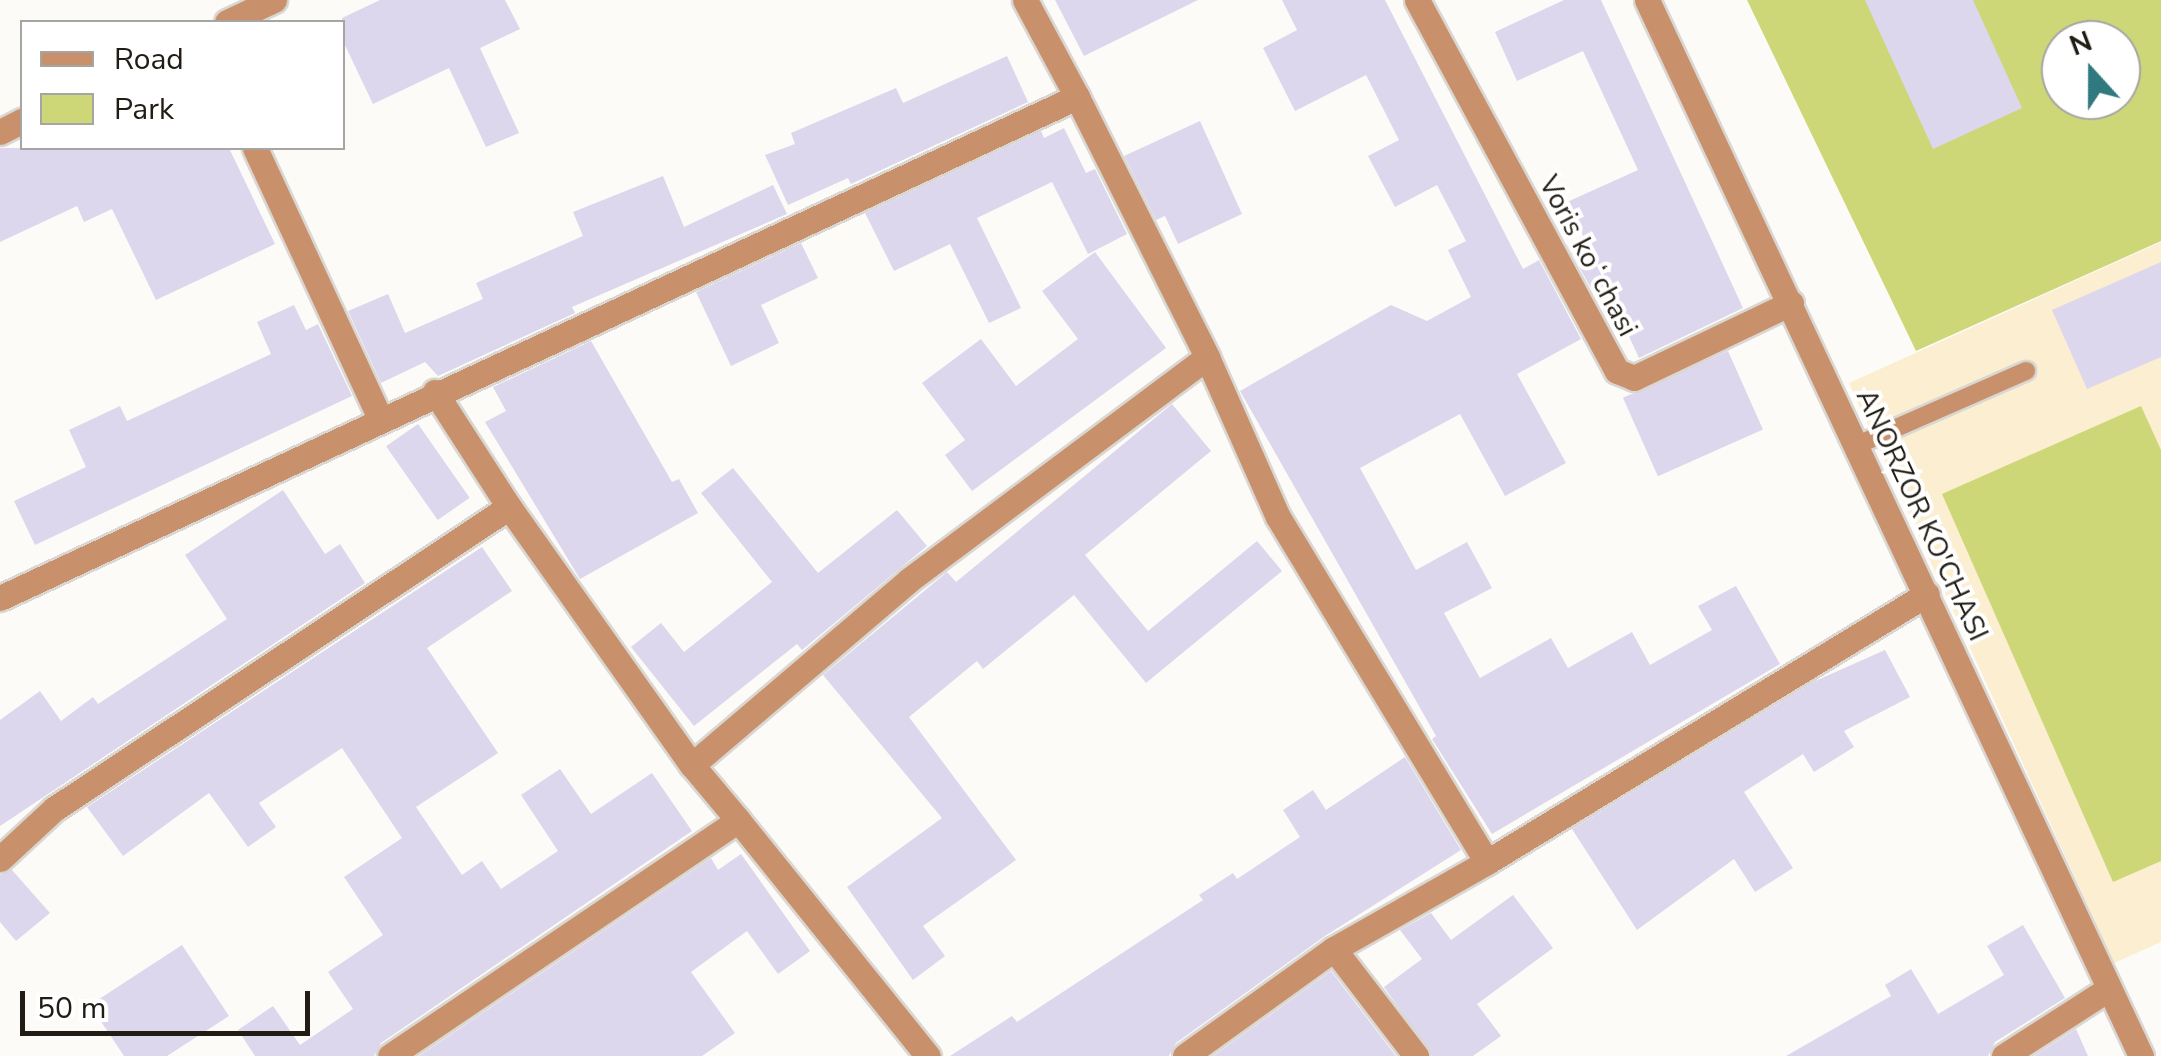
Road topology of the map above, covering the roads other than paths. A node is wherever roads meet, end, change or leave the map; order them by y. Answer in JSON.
{"nodes":[{"id":1,"x":274,"y":0,"type":"edge"},
{"id":2,"x":1025,"y":0,"type":"edge"},
{"id":3,"x":1417,"y":0,"type":"edge"},
{"id":4,"x":1647,"y":0,"type":"edge"},
{"id":5,"x":231,"y":20,"type":"edge"},
{"id":6,"x":1077,"y":97,"type":"junction"},
{"id":7,"x":257,"y":150,"type":"edge"},
{"id":8,"x":1791,"y":304,"type":"junction"},
{"id":9,"x":1207,"y":357,"type":"junction"},
{"id":10,"x":2026,"y":371,"type":"dead end"},
{"id":11,"x":435,"y":392,"type":"junction"},
{"id":12,"x":380,"y":419,"type":"junction"},
{"id":13,"x":1855,"y":446,"type":"junction"},
{"id":14,"x":509,"y":507,"type":"junction"},
{"id":15,"x":1927,"y":594,"type":"junction"},
{"id":16,"x":0,"y":598,"type":"edge"},
{"id":17,"x":692,"y":765,"type":"junction"},
{"id":18,"x":738,"y":820,"type":"junction"},
{"id":19,"x":0,"y":859,"type":"edge"},
{"id":20,"x":1488,"y":862,"type":"junction"},
{"id":21,"x":1334,"y":949,"type":"junction"},
{"id":22,"x":2107,"y":990,"type":"junction"},
{"id":23,"x":390,"y":1056,"type":"edge"},
{"id":24,"x":928,"y":1056,"type":"edge"},
{"id":25,"x":1185,"y":1056,"type":"edge"},
{"id":26,"x":1416,"y":1056,"type":"edge"},
{"id":27,"x":2004,"y":1056,"type":"edge"},
{"id":28,"x":2141,"y":1056,"type":"edge"}],
"edges":[{"from":1,"to":5,"type":"street"},
{"from":2,"to":6,"type":"street"},
{"from":3,"to":8,"type":"street","name":"Voris koʻchasi"},
{"from":4,"to":8,"type":"street","name":"ANORZOR KO'CHASI"},
{"from":6,"to":9,"type":"street"},
{"from":6,"to":11,"type":"street"},
{"from":7,"to":12,"type":"street"},
{"from":8,"to":13,"type":"street","name":"ANORZOR KO'CHASI"},
{"from":9,"to":17,"type":"street"},
{"from":9,"to":20,"type":"street"},
{"from":10,"to":13,"type":"lane"},
{"from":11,"to":12,"type":"street"},
{"from":11,"to":14,"type":"street"},
{"from":12,"to":16,"type":"street"},
{"from":13,"to":15,"type":"street","name":"ANORZOR KO'CHASI"},
{"from":14,"to":17,"type":"street"},
{"from":14,"to":19,"type":"street"},
{"from":15,"to":20,"type":"street"},
{"from":15,"to":22,"type":"street","name":"ANORZOR KO'CHASI"},
{"from":17,"to":18,"type":"street"},
{"from":18,"to":23,"type":"street"},
{"from":18,"to":24,"type":"street"},
{"from":20,"to":21,"type":"street"},
{"from":21,"to":25,"type":"street"},
{"from":21,"to":26,"type":"street"},
{"from":22,"to":27,"type":"street"},
{"from":22,"to":28,"type":"street","name":"ANORZOR KO'CHASI"}]}
